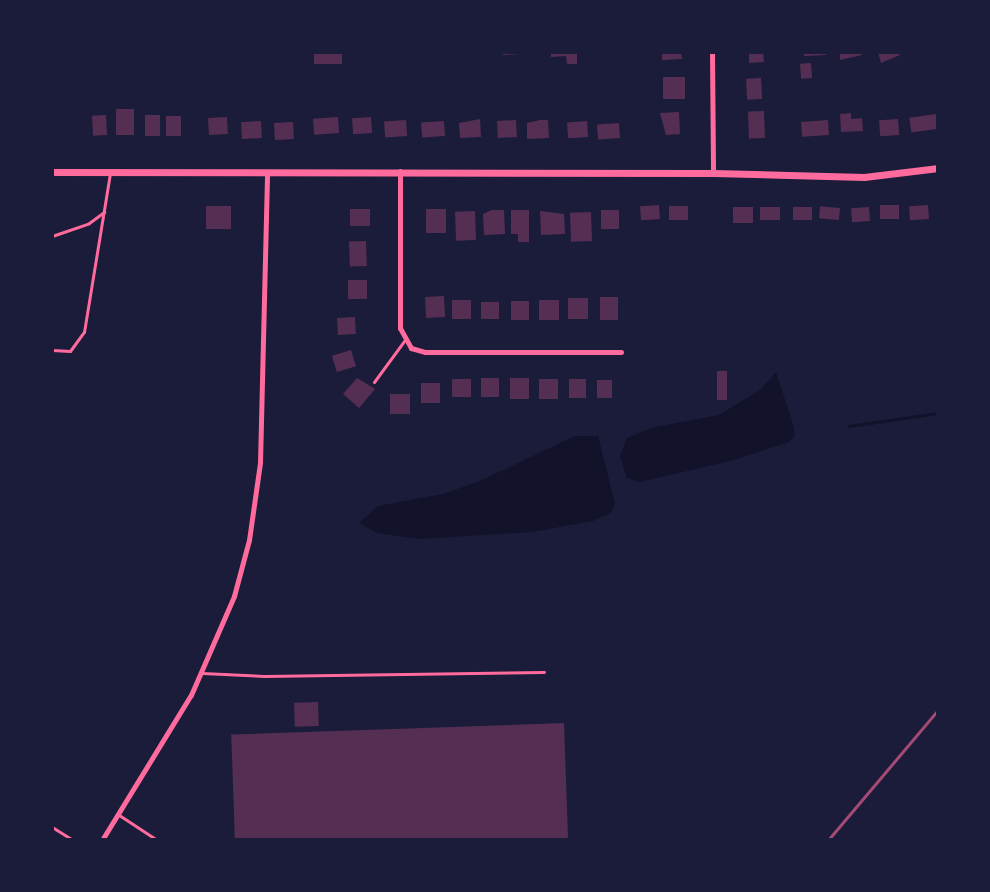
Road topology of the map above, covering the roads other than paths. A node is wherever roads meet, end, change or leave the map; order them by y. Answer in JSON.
{"nodes":[{"id":1,"x":712,"y":52,"type":"edge"},
{"id":2,"x":938,"y":168,"type":"edge"},
{"id":3,"x":52,"y":171,"type":"edge"},
{"id":4,"x":110,"y":171,"type":"junction"},
{"id":5,"x":400,"y":171,"type":"junction"},
{"id":6,"x":267,"y":172,"type":"junction"},
{"id":7,"x":713,"y":173,"type":"junction"},
{"id":8,"x":104,"y":212,"type":"junction"},
{"id":9,"x":52,"y":236,"type":"edge"},
{"id":10,"x":404,"y":341,"type":"junction"},
{"id":11,"x":52,"y":350,"type":"edge"},
{"id":12,"x":621,"y":352,"type":"dead end"},
{"id":13,"x":374,"y":382,"type":"dead end"},
{"id":14,"x":544,"y":672,"type":"dead end"},
{"id":15,"x":202,"y":673,"type":"junction"},
{"id":16,"x":118,"y":814,"type":"junction"},
{"id":17,"x":52,"y":827,"type":"edge"},
{"id":18,"x":73,"y":840,"type":"edge"},
{"id":19,"x":102,"y":840,"type":"edge"},
{"id":20,"x":158,"y":840,"type":"edge"}],
"edges":[{"from":1,"to":7,"type":"street"},
{"from":2,"to":7,"type":"street"},
{"from":3,"to":4,"type":"street"},
{"from":4,"to":6,"type":"street"},
{"from":4,"to":8,"type":"lane"},
{"from":5,"to":6,"type":"street"},
{"from":5,"to":7,"type":"street"},
{"from":5,"to":10,"type":"street"},
{"from":6,"to":15,"type":"street"},
{"from":8,"to":9,"type":"lane"},
{"from":8,"to":11,"type":"lane"},
{"from":10,"to":12,"type":"street"},
{"from":10,"to":13,"type":"lane"},
{"from":14,"to":15,"type":"lane"},
{"from":15,"to":16,"type":"street"},
{"from":16,"to":19,"type":"street"},
{"from":16,"to":20,"type":"lane"},
{"from":17,"to":18,"type":"lane"}]}
